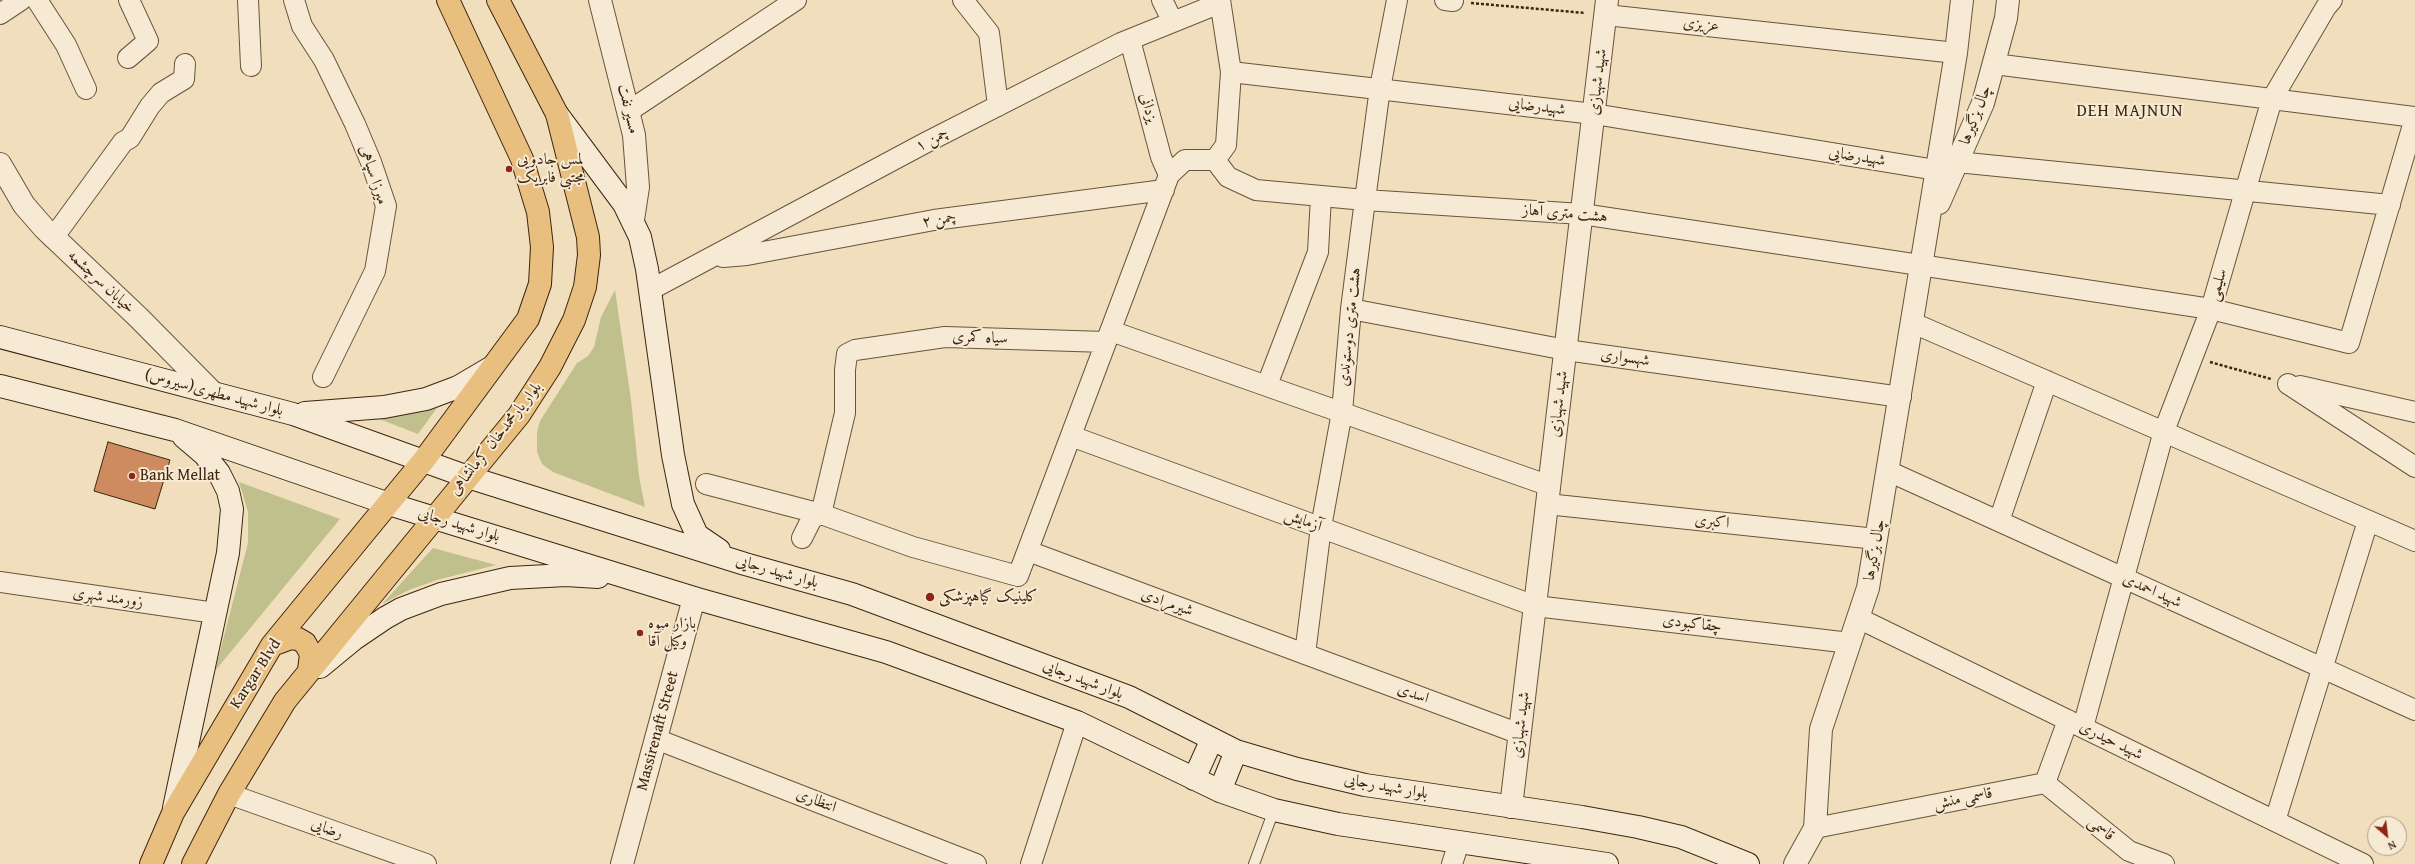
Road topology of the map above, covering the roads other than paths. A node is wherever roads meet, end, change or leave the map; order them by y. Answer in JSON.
{"nodes":[{"id":1,"x":21,"y":0,"type":"edge"},
{"id":2,"x":37,"y":0,"type":"edge"},
{"id":3,"x":129,"y":0,"type":"edge"},
{"id":4,"x":248,"y":0,"type":"edge"},
{"id":5,"x":294,"y":0,"type":"edge"},
{"id":6,"x":448,"y":0,"type":"edge"},
{"id":7,"x":498,"y":0,"type":"edge"},
{"id":8,"x":600,"y":0,"type":"edge"},
{"id":9,"x":796,"y":0,"type":"edge"},
{"id":10,"x":963,"y":0,"type":"edge"},
{"id":11,"x":1162,"y":0,"type":"edge"},
{"id":12,"x":1397,"y":0,"type":"edge"},
{"id":13,"x":1962,"y":0,"type":"edge"},
{"id":14,"x":2008,"y":0,"type":"edge"},
{"id":15,"x":2332,"y":0,"type":"edge"},
{"id":16,"x":1220,"y":2,"type":"edge"},
{"id":17,"x":1606,"y":4,"type":"edge"},
{"id":18,"x":0,"y":14,"type":"edge"},
{"id":19,"x":1173,"y":22,"type":"junction"},
{"id":20,"x":1130,"y":40,"type":"junction"},
{"id":21,"x":1956,"y":53,"type":"junction"},
{"id":22,"x":128,"y":58,"type":"dead end"},
{"id":23,"x":185,"y":64,"type":"dead end"},
{"id":24,"x":1994,"y":64,"type":"junction"},
{"id":25,"x":251,"y":66,"type":"dead end"},
{"id":26,"x":1231,"y":72,"type":"junction"},
{"id":27,"x":1380,"y":88,"type":"junction"},
{"id":28,"x":86,"y":89,"type":"dead end"},
{"id":29,"x":2272,"y":99,"type":"junction"},
{"id":30,"x":998,"y":106,"type":"junction"},
{"id":31,"x":628,"y":111,"type":"junction"},
{"id":32,"x":557,"y":114,"type":"junction"},
{"id":33,"x":1594,"y":114,"type":"junction"},
{"id":34,"x":2415,"y":117,"type":"edge"},
{"id":35,"x":1215,"y":160,"type":"junction"},
{"id":36,"x":1957,"y":162,"type":"junction"},
{"id":37,"x":0,"y":164,"type":"edge"},
{"id":38,"x":1936,"y":170,"type":"junction"},
{"id":39,"x":1166,"y":183,"type":"junction"},
{"id":40,"x":2246,"y":191,"type":"junction"},
{"id":41,"x":1321,"y":196,"type":"junction"},
{"id":42,"x":1365,"y":200,"type":"junction"},
{"id":43,"x":2390,"y":205,"type":"junction"},
{"id":44,"x":1582,"y":214,"type":"junction"},
{"id":45,"x":633,"y":220,"type":"junction"},
{"id":46,"x":1928,"y":226,"type":"junction"},
{"id":47,"x":54,"y":238,"type":"junction"},
{"id":48,"x":715,"y":257,"type":"junction"},
{"id":49,"x":1922,"y":264,"type":"junction"},
{"id":50,"x":650,"y":290,"type":"junction"},
{"id":51,"x":1351,"y":309,"type":"junction"},
{"id":52,"x":2211,"y":309,"type":"junction"},
{"id":53,"x":1913,"y":323,"type":"junction"},
{"id":54,"x":1108,"y":336,"type":"junction"},
{"id":55,"x":0,"y":337,"type":"edge"},
{"id":56,"x":1566,"y":350,"type":"junction"},
{"id":57,"x":492,"y":367,"type":"junction"},
{"id":58,"x":323,"y":377,"type":"dead end"},
{"id":59,"x":2047,"y":381,"type":"junction"},
{"id":60,"x":1267,"y":385,"type":"junction"},
{"id":61,"x":0,"y":386,"type":"edge"},
{"id":62,"x":212,"y":392,"type":"junction"},
{"id":63,"x":1901,"y":397,"type":"junction"},
{"id":64,"x":1342,"y":412,"type":"junction"},
{"id":65,"x":2415,"y":412,"type":"edge"},
{"id":66,"x":292,"y":414,"type":"junction"},
{"id":67,"x":175,"y":430,"type":"junction"},
{"id":68,"x":2164,"y":431,"type":"junction"},
{"id":69,"x":1071,"y":436,"type":"junction"},
{"id":70,"x":424,"y":460,"type":"junction"},
{"id":71,"x":2415,"y":467,"type":"edge"},
{"id":72,"x":1888,"y":472,"type":"junction"},
{"id":73,"x":468,"y":477,"type":"junction"},
{"id":74,"x":706,"y":484,"type":"dead end"},
{"id":75,"x":1548,"y":495,"type":"junction"},
{"id":76,"x":389,"y":504,"type":"junction"},
{"id":77,"x":821,"y":514,"type":"junction"},
{"id":78,"x":434,"y":517,"type":"junction"},
{"id":79,"x":2368,"y":521,"type":"junction"},
{"id":80,"x":1999,"y":522,"type":"junction"},
{"id":81,"x":1321,"y":527,"type":"junction"},
{"id":82,"x":802,"y":538,"type":"dead end"},
{"id":83,"x":1876,"y":539,"type":"junction"},
{"id":84,"x":2415,"y":541,"type":"edge"},
{"id":85,"x":1028,"y":551,"type":"junction"},
{"id":86,"x":745,"y":564,"type":"junction"},
{"id":87,"x":632,"y":579,"type":"junction"},
{"id":88,"x":2125,"y":579,"type":"junction"},
{"id":89,"x":0,"y":582,"type":"edge"},
{"id":90,"x":694,"y":598,"type":"junction"},
{"id":91,"x":1535,"y":606,"type":"junction"},
{"id":92,"x":216,"y":613,"type":"junction"},
{"id":93,"x":1858,"y":618,"type":"junction"},
{"id":94,"x":1850,"y":643,"type":"junction"},
{"id":95,"x":272,"y":645,"type":"junction"},
{"id":96,"x":1305,"y":654,"type":"junction"},
{"id":97,"x":2323,"y":668,"type":"junction"},
{"id":98,"x":309,"y":670,"type":"junction"},
{"id":99,"x":285,"y":701,"type":"junction"},
{"id":100,"x":2415,"y":710,"type":"edge"},
{"id":101,"x":1077,"y":722,"type":"junction"},
{"id":102,"x":2075,"y":724,"type":"junction"},
{"id":103,"x":1520,"y":734,"type":"junction"},
{"id":104,"x":656,"y":739,"type":"junction"},
{"id":105,"x":1212,"y":739,"type":"junction"},
{"id":106,"x":1236,"y":751,"type":"junction"},
{"id":107,"x":1194,"y":779,"type":"junction"},
{"id":108,"x":2045,"y":783,"type":"junction"},
{"id":109,"x":1220,"y":791,"type":"junction"},
{"id":110,"x":229,"y":794,"type":"junction"},
{"id":111,"x":1511,"y":807,"type":"junction"},
{"id":112,"x":1274,"y":810,"type":"junction"},
{"id":113,"x":173,"y":813,"type":"junction"},
{"id":114,"x":2275,"y":821,"type":"junction"},
{"id":115,"x":1815,"y":828,"type":"junction"},
{"id":116,"x":1459,"y":842,"type":"junction"},
{"id":117,"x":151,"y":864,"type":"edge"},
{"id":118,"x":193,"y":864,"type":"edge"},
{"id":119,"x":426,"y":864,"type":"edge"},
{"id":120,"x":622,"y":864,"type":"edge"},
{"id":121,"x":976,"y":864,"type":"edge"},
{"id":122,"x":1031,"y":864,"type":"edge"},
{"id":123,"x":1254,"y":864,"type":"edge"},
{"id":124,"x":1452,"y":864,"type":"edge"},
{"id":125,"x":1606,"y":864,"type":"edge"},
{"id":126,"x":1748,"y":864,"type":"edge"},
{"id":127,"x":1795,"y":864,"type":"edge"},
{"id":128,"x":2164,"y":864,"type":"edge"},
{"id":129,"x":2363,"y":864,"type":"edge"}],
"edges":[{"from":1,"to":18,"type":"street"},
{"from":2,"to":28,"type":"street"},
{"from":3,"to":22,"type":"street"},
{"from":4,"to":25,"type":"street"},
{"from":5,"to":58,"type":"street","name":"میرزا سپاهی"},
{"from":6,"to":57,"type":"main road"},
{"from":7,"to":32,"type":"main road","name":"بلوار یارمحمدخان کرمانشاهی"},
{"from":8,"to":31,"type":"main road","name":"مسیر نفت"},
{"from":9,"to":31,"type":"street"},
{"from":10,"to":30,"type":"street"},
{"from":11,"to":19,"type":"street"},
{"from":12,"to":27,"type":"street","name":"هشت متری دوستوندی"},
{"from":13,"to":21,"type":"main road","name":"چال بزگیرها"},
{"from":14,"to":24,"type":"main road","name":"چال بزگیرها"},
{"from":15,"to":29,"type":"street","name":"سلیمی"},
{"from":16,"to":19,"type":"street","name":"چمن ۱"},
{"from":16,"to":26,"type":"street"},
{"from":17,"to":21,"type":"street","name":"عزیزی"},
{"from":17,"to":33,"type":"main road","name":"شهید شهبازی"},
{"from":19,"to":20,"type":"street","name":"چمن ۱"},
{"from":20,"to":30,"type":"street","name":"چمن ۱"},
{"from":20,"to":39,"type":"street","name":"یزدانی"},
{"from":21,"to":38,"type":"main road","name":"چال بزگیرها"},
{"from":23,"to":47,"type":"street"},
{"from":24,"to":29,"type":"street"},
{"from":24,"to":36,"type":"main road","name":"چال بزگیرها"},
{"from":26,"to":27,"type":"street","name":"شهیدرضایی"},
{"from":26,"to":35,"type":"street"},
{"from":27,"to":33,"type":"street","name":"شهیدرضایی"},
{"from":27,"to":42,"type":"street","name":"هشت متری دوستوندی"},
{"from":29,"to":34,"type":"street"},
{"from":29,"to":40,"type":"street","name":"سلیمی"},
{"from":30,"to":48,"type":"street","name":"چمن ۱"},
{"from":31,"to":45,"type":"main road","name":"مسیر نفت"},
{"from":32,"to":45,"type":"main road"},
{"from":32,"to":73,"type":"main road","name":"بلوار یارمحمدخان کرمانشاهی"},
{"from":33,"to":38,"type":"street","name":"شهیدرضایی"},
{"from":33,"to":44,"type":"main road","name":"شهید شهبازی"},
{"from":34,"to":43,"type":"street"},
{"from":35,"to":39,"type":"street"},
{"from":35,"to":41,"type":"street","name":"هشت متری آهاز"},
{"from":36,"to":40,"type":"street"},
{"from":36,"to":46,"type":"main road","name":"چال بزگیرها"},
{"from":37,"to":47,"type":"main road","name":"خیابان سرچشمه"},
{"from":38,"to":46,"type":"main road","name":"چال بزگیرها"},
{"from":39,"to":48,"type":"street","name":"چمن ۲"},
{"from":39,"to":54,"type":"street"},
{"from":40,"to":43,"type":"street"},
{"from":40,"to":52,"type":"street","name":"سلیمی"},
{"from":41,"to":42,"type":"street","name":"هشت متری آهاز"},
{"from":41,"to":60,"type":"street"},
{"from":42,"to":44,"type":"street","name":"هشت متری آهاز"},
{"from":42,"to":51,"type":"street","name":"هشت متری دوستوندی"},
{"from":43,"to":52,"type":"street","name":"هشت متری آهاز"},
{"from":44,"to":49,"type":"street","name":"هشت متری آهاز"},
{"from":44,"to":56,"type":"main road","name":"شهید شهبازی"},
{"from":45,"to":50,"type":"main road"},
{"from":46,"to":49,"type":"main road","name":"چال بزگیرها"},
{"from":47,"to":62,"type":"main road","name":"خیابان سرچشمه"},
{"from":48,"to":50,"type":"street","name":"چمن ۱"},
{"from":49,"to":52,"type":"street","name":"هشت متری آهاز"},
{"from":49,"to":53,"type":"main road","name":"چال بزگیرها"},
{"from":50,"to":86,"type":"main road"},
{"from":51,"to":56,"type":"street","name":"شهسواری"},
{"from":51,"to":64,"type":"street","name":"هشت متری دوستوندی"},
{"from":52,"to":68,"type":"street","name":"سلیمی"},
{"from":53,"to":59,"type":"street"},
{"from":53,"to":63,"type":"main road","name":"چال بزگیرها"},
{"from":54,"to":60,"type":"street","name":"سیاه کمری"},
{"from":54,"to":69,"type":"street"},
{"from":54,"to":77,"type":"street","name":"سیاه کمری"},
{"from":55,"to":62,"type":"main road","name":"بلوار شهید مطهری(سیروس)"},
{"from":56,"to":63,"type":"street","name":"شهسواری"},
{"from":56,"to":75,"type":"main road","name":"شهید شهبازی"},
{"from":57,"to":66,"type":"main road"},
{"from":57,"to":70,"type":"main road"},
{"from":59,"to":68,"type":"street"},
{"from":59,"to":80,"type":"street"},
{"from":60,"to":64,"type":"street","name":"سیاه کمری"},
{"from":61,"to":67,"type":"main road"},
{"from":62,"to":66,"type":"main road","name":"بلوار شهید مطهری(سیروس)"},
{"from":63,"to":72,"type":"main road","name":"چال بزگیرها"},
{"from":64,"to":75,"type":"street","name":"اکبری"},
{"from":64,"to":81,"type":"street","name":"هشت متری دوستوندی"},
{"from":65,"to":71,"type":"street"},
{"from":66,"to":70,"type":"main road","name":"بلوار شهید مطهری(سیروس)"},
{"from":67,"to":76,"type":"main road"},
{"from":67,"to":92,"type":"main road"},
{"from":68,"to":79,"type":"street"},
{"from":68,"to":88,"type":"street","name":"سلیمی"},
{"from":69,"to":81,"type":"street","name":"آزمایش"},
{"from":69,"to":85,"type":"street"},
{"from":70,"to":73,"type":"main road","name":"بلوار شهید رجایی"},
{"from":70,"to":76,"type":"main road"},
{"from":72,"to":80,"type":"street","name":"شهید احمدی"},
{"from":72,"to":83,"type":"main road","name":"چال بزگیرها"},
{"from":73,"to":78,"type":"main road","name":"بلوار یارمحمدخان کرمانشاهی"},
{"from":73,"to":86,"type":"main road","name":"بلوار شهید رجایی"},
{"from":74,"to":77,"type":"street"},
{"from":75,"to":83,"type":"street","name":"اکبری"},
{"from":75,"to":91,"type":"main road","name":"شهید شهبازی"},
{"from":76,"to":78,"type":"main road","name":"بلوار شهید رجایی"},
{"from":76,"to":95,"type":"main road","name":"Kargar Blvd"},
{"from":77,"to":82,"type":"street"},
{"from":77,"to":85,"type":"street"},
{"from":78,"to":87,"type":"main road","name":"بلوار شهید رجایی"},
{"from":78,"to":98,"type":"main road"},
{"from":79,"to":84,"type":"street"},
{"from":79,"to":97,"type":"street"},
{"from":80,"to":88,"type":"street","name":"شهید احمدی"},
{"from":81,"to":91,"type":"street","name":"آزمایش"},
{"from":81,"to":96,"type":"street","name":"هشت متری دوستوندی"},
{"from":83,"to":93,"type":"main road","name":"چال بزگیرها"},
{"from":85,"to":96,"type":"street","name":"شیرمرادی"},
{"from":86,"to":105,"type":"main road","name":"بلوار شهید رجایی"},
{"from":87,"to":90,"type":"main road","name":"بلوار شهید رجایی"},
{"from":87,"to":99,"type":"main road"},
{"from":88,"to":97,"type":"street","name":"شهید احمدی"},
{"from":88,"to":102,"type":"street","name":"سلیمی"},
{"from":89,"to":92,"type":"street","name":"زورمند شهری"},
{"from":90,"to":101,"type":"main road","name":"بلوار شهید رجایی"},
{"from":90,"to":104,"type":"main road","name":"Massirenaft Street"},
{"from":91,"to":94,"type":"street","name":"چقاکبودی"},
{"from":91,"to":103,"type":"main road","name":"شهید شهبازی"},
{"from":92,"to":113,"type":"main road"},
{"from":93,"to":94,"type":"main road","name":"چال بزگیرها"},
{"from":93,"to":102,"type":"street","name":"شهید حیدری"},
{"from":94,"to":115,"type":"main road","name":"چال بزگیرها"},
{"from":95,"to":98,"type":"main road"},
{"from":95,"to":113,"type":"main road","name":"Kargar Blvd"},
{"from":96,"to":103,"type":"street","name":"اسدی"},
{"from":97,"to":100,"type":"street","name":"شهید احمدی"},
{"from":97,"to":114,"type":"street"},
{"from":98,"to":99,"type":"main road"},
{"from":99,"to":110,"type":"main road"},
{"from":101,"to":107,"type":"main road","name":"بلوار شهید رجایی"},
{"from":101,"to":122,"type":"street"},
{"from":102,"to":108,"type":"street"},
{"from":102,"to":114,"type":"street","name":"شهید حیدری"},
{"from":103,"to":111,"type":"main road","name":"شهید شهبازی"},
{"from":104,"to":120,"type":"main road","name":"Massirenaft Street"},
{"from":104,"to":121,"type":"street","name":"انتظاری"},
{"from":105,"to":106,"type":"main road","name":"بلوار شهید رجایی"},
{"from":105,"to":107,"type":"main road"},
{"from":106,"to":109,"type":"main road"},
{"from":106,"to":111,"type":"main road","name":"بلوار شهید رجایی"},
{"from":107,"to":109,"type":"main road","name":"بلوار شهید رجایی"},
{"from":108,"to":115,"type":"street","name":"قاسمی منش"},
{"from":108,"to":128,"type":"street","name":"قاسمی"},
{"from":109,"to":112,"type":"main road","name":"بلوار شهید رجایی"},
{"from":110,"to":118,"type":"main road"},
{"from":110,"to":119,"type":"street","name":"رضایی"},
{"from":111,"to":126,"type":"main road","name":"بلوار شهید رجایی"},
{"from":112,"to":116,"type":"main road","name":"بلوار شهید رجایی"},
{"from":112,"to":123,"type":"lane"},
{"from":113,"to":117,"type":"main road","name":"Kargar Blvd"},
{"from":114,"to":129,"type":"street","name":"شهید حیدری"},
{"from":115,"to":127,"type":"main road","name":"چال بزگیرها"},
{"from":116,"to":124,"type":"street"},
{"from":116,"to":125,"type":"main road","name":"بلوار شهید رجایی"}]}
